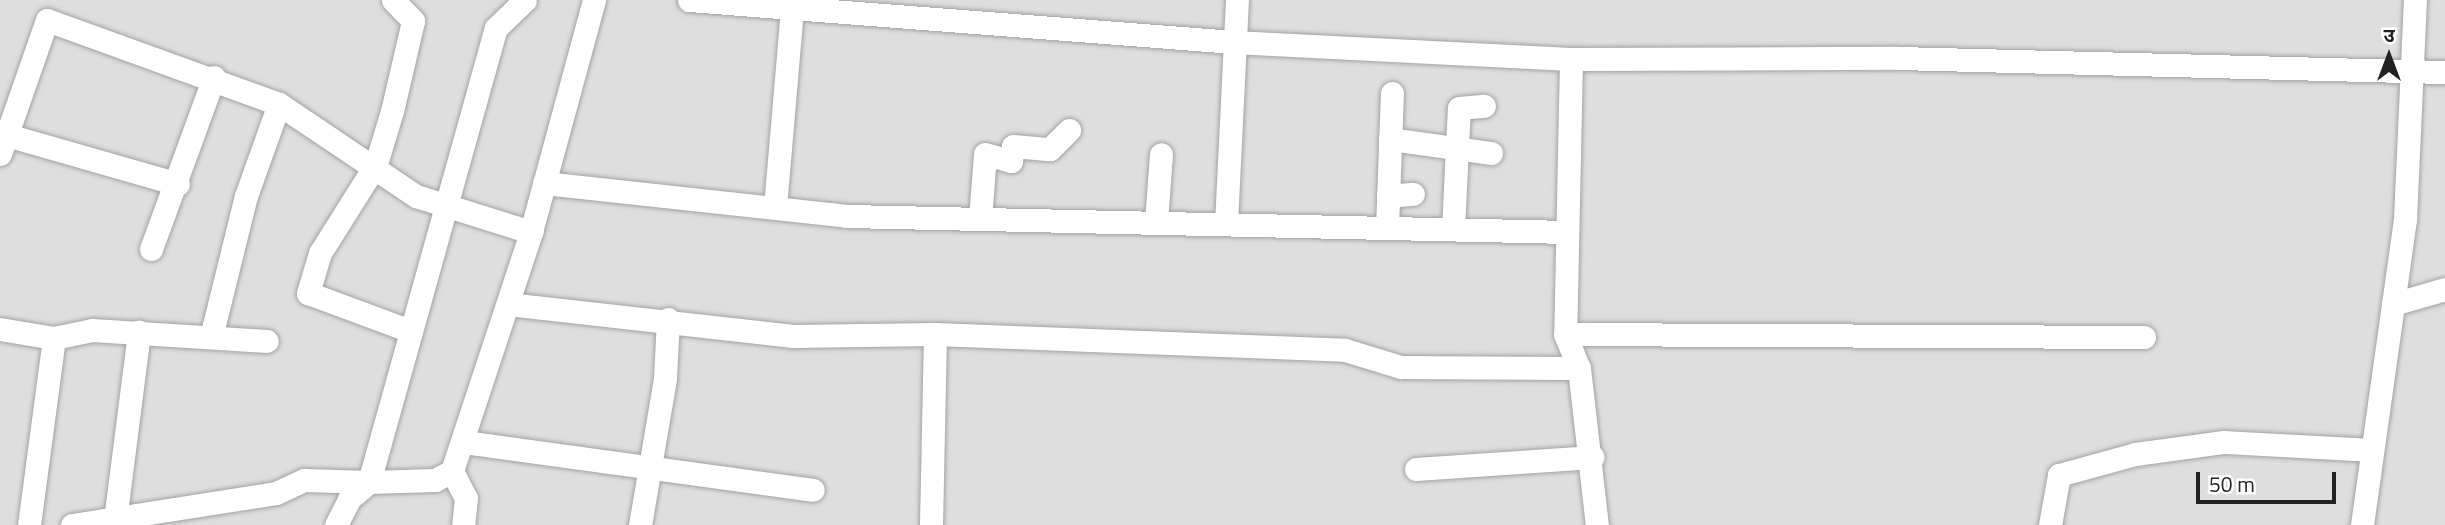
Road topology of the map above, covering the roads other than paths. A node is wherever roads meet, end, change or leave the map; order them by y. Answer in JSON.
{"nodes":[{"id":1,"x":393,"y":0,"type":"edge"},
{"id":2,"x":525,"y":0,"type":"edge"},
{"id":3,"x":594,"y":0,"type":"edge"},
{"id":4,"x":689,"y":0,"type":"edge"},
{"id":5,"x":1237,"y":0,"type":"edge"},
{"id":6,"x":2415,"y":0,"type":"edge"},
{"id":7,"x":792,"y":9,"type":"junction"},
{"id":8,"x":1233,"y":42,"type":"junction"},
{"id":9,"x":1570,"y":59,"type":"junction"},
{"id":10,"x":2414,"y":71,"type":"junction"},
{"id":11,"x":2445,"y":72,"type":"edge"},
{"id":12,"x":214,"y":77,"type":"junction"},
{"id":13,"x":1392,"y":93,"type":"dead end"},
{"id":14,"x":279,"y":104,"type":"junction"},
{"id":15,"x":1484,"y":106,"type":"dead end"},
{"id":16,"x":1069,"y":130,"type":"dead end"},
{"id":17,"x":1390,"y":139,"type":"junction"},
{"id":18,"x":2,"y":141,"type":"edge"},
{"id":19,"x":1457,"y":146,"type":"junction"},
{"id":20,"x":1491,"y":153,"type":"dead end"},
{"id":21,"x":1161,"y":154,"type":"dead end"},
{"id":22,"x":376,"y":164,"type":"junction"},
{"id":23,"x":544,"y":183,"type":"junction"},
{"id":24,"x":178,"y":184,"type":"junction"},
{"id":25,"x":1413,"y":194,"type":"dead end"},
{"id":26,"x":1388,"y":196,"type":"junction"},
{"id":27,"x":775,"y":207,"type":"junction"},
{"id":28,"x":449,"y":209,"type":"junction"},
{"id":29,"x":980,"y":219,"type":"junction"},
{"id":30,"x":1156,"y":222,"type":"junction"},
{"id":31,"x":1226,"y":224,"type":"junction"},
{"id":32,"x":1387,"y":228,"type":"junction"},
{"id":33,"x":1453,"y":229,"type":"junction"},
{"id":34,"x":531,"y":232,"type":"junction"},
{"id":35,"x":1566,"y":232,"type":"junction"},
{"id":36,"x":151,"y":249,"type":"dead end"},
{"id":37,"x":2445,"y":289,"type":"edge"},
{"id":38,"x":2393,"y":303,"type":"junction"},
{"id":39,"x":508,"y":304,"type":"junction"},
{"id":40,"x":668,"y":319,"type":"junction"},
{"id":41,"x":0,"y":329,"type":"edge"},
{"id":42,"x":411,"y":331,"type":"junction"},
{"id":43,"x":139,"y":332,"type":"junction"},
{"id":44,"x":935,"y":334,"type":"junction"},
{"id":45,"x":1564,"y":334,"type":"junction"},
{"id":46,"x":211,"y":337,"type":"junction"},
{"id":47,"x":2144,"y":337,"type":"dead end"},
{"id":48,"x":54,"y":338,"type":"junction"},
{"id":49,"x":267,"y":341,"type":"dead end"},
{"id":50,"x":1579,"y":368,"type":"junction"},
{"id":51,"x":464,"y":442,"type":"junction"},
{"id":52,"x":2371,"y":450,"type":"junction"},
{"id":53,"x":1593,"y":457,"type":"junction"},
{"id":54,"x":1416,"y":469,"type":"dead end"},
{"id":55,"x":452,"y":471,"type":"junction"},
{"id":56,"x":646,"y":471,"type":"junction"},
{"id":57,"x":369,"y":482,"type":"junction"},
{"id":58,"x":813,"y":490,"type":"dead end"},
{"id":59,"x":115,"y":520,"type":"junction"},
{"id":60,"x":29,"y":525,"type":"edge"},
{"id":61,"x":74,"y":525,"type":"edge"},
{"id":62,"x":335,"y":525,"type":"edge"},
{"id":63,"x":463,"y":525,"type":"edge"},
{"id":64,"x":640,"y":525,"type":"edge"},
{"id":65,"x":931,"y":525,"type":"edge"},
{"id":66,"x":1597,"y":525,"type":"edge"},
{"id":67,"x":2050,"y":525,"type":"edge"},
{"id":68,"x":2362,"y":525,"type":"edge"}],
"edges":[{"from":1,"to":22,"type":"street"},
{"from":2,"to":28,"type":"street"},
{"from":3,"to":23,"type":"street"},
{"from":4,"to":7,"type":"street"},
{"from":5,"to":8,"type":"street"},
{"from":6,"to":10,"type":"street"},
{"from":7,"to":8,"type":"street"},
{"from":7,"to":27,"type":"street"},
{"from":8,"to":9,"type":"street"},
{"from":8,"to":31,"type":"street"},
{"from":9,"to":10,"type":"street"},
{"from":9,"to":35,"type":"street"},
{"from":10,"to":11,"type":"street"},
{"from":10,"to":38,"type":"street"},
{"from":12,"to":14,"type":"street"},
{"from":12,"to":18,"type":"street"},
{"from":12,"to":24,"type":"street"},
{"from":13,"to":17,"type":"street"},
{"from":14,"to":22,"type":"street"},
{"from":14,"to":46,"type":"street"},
{"from":15,"to":19,"type":"street"},
{"from":16,"to":29,"type":"street"},
{"from":17,"to":19,"type":"street"},
{"from":17,"to":26,"type":"street"},
{"from":18,"to":24,"type":"street"},
{"from":19,"to":20,"type":"street"},
{"from":19,"to":33,"type":"street"},
{"from":21,"to":30,"type":"street"},
{"from":22,"to":28,"type":"street"},
{"from":22,"to":42,"type":"street"},
{"from":23,"to":27,"type":"street"},
{"from":23,"to":34,"type":"street"},
{"from":24,"to":36,"type":"street"},
{"from":25,"to":26,"type":"street"},
{"from":26,"to":32,"type":"street"},
{"from":27,"to":29,"type":"street"},
{"from":28,"to":34,"type":"street"},
{"from":28,"to":42,"type":"street"},
{"from":29,"to":30,"type":"street"},
{"from":30,"to":31,"type":"street"},
{"from":31,"to":32,"type":"street"},
{"from":32,"to":33,"type":"street"},
{"from":33,"to":35,"type":"street"},
{"from":34,"to":39,"type":"street"},
{"from":35,"to":45,"type":"street"},
{"from":37,"to":38,"type":"street"},
{"from":38,"to":52,"type":"street"},
{"from":39,"to":40,"type":"street"},
{"from":39,"to":51,"type":"street"},
{"from":40,"to":44,"type":"street"},
{"from":40,"to":56,"type":"street"},
{"from":41,"to":48,"type":"street"},
{"from":42,"to":57,"type":"street"},
{"from":43,"to":46,"type":"street"},
{"from":43,"to":48,"type":"street"},
{"from":43,"to":59,"type":"street"},
{"from":44,"to":50,"type":"street"},
{"from":44,"to":65,"type":"street"},
{"from":45,"to":47,"type":"street"},
{"from":45,"to":50,"type":"street"},
{"from":46,"to":49,"type":"street"},
{"from":48,"to":60,"type":"street"},
{"from":50,"to":53,"type":"street"},
{"from":51,"to":55,"type":"street"},
{"from":51,"to":56,"type":"street"},
{"from":52,"to":67,"type":"street"},
{"from":52,"to":68,"type":"street"},
{"from":53,"to":54,"type":"street"},
{"from":53,"to":66,"type":"street"},
{"from":55,"to":57,"type":"street"},
{"from":55,"to":63,"type":"street"},
{"from":56,"to":58,"type":"street"},
{"from":56,"to":64,"type":"street"},
{"from":57,"to":59,"type":"street"},
{"from":57,"to":62,"type":"street"},
{"from":59,"to":61,"type":"street"}]}
